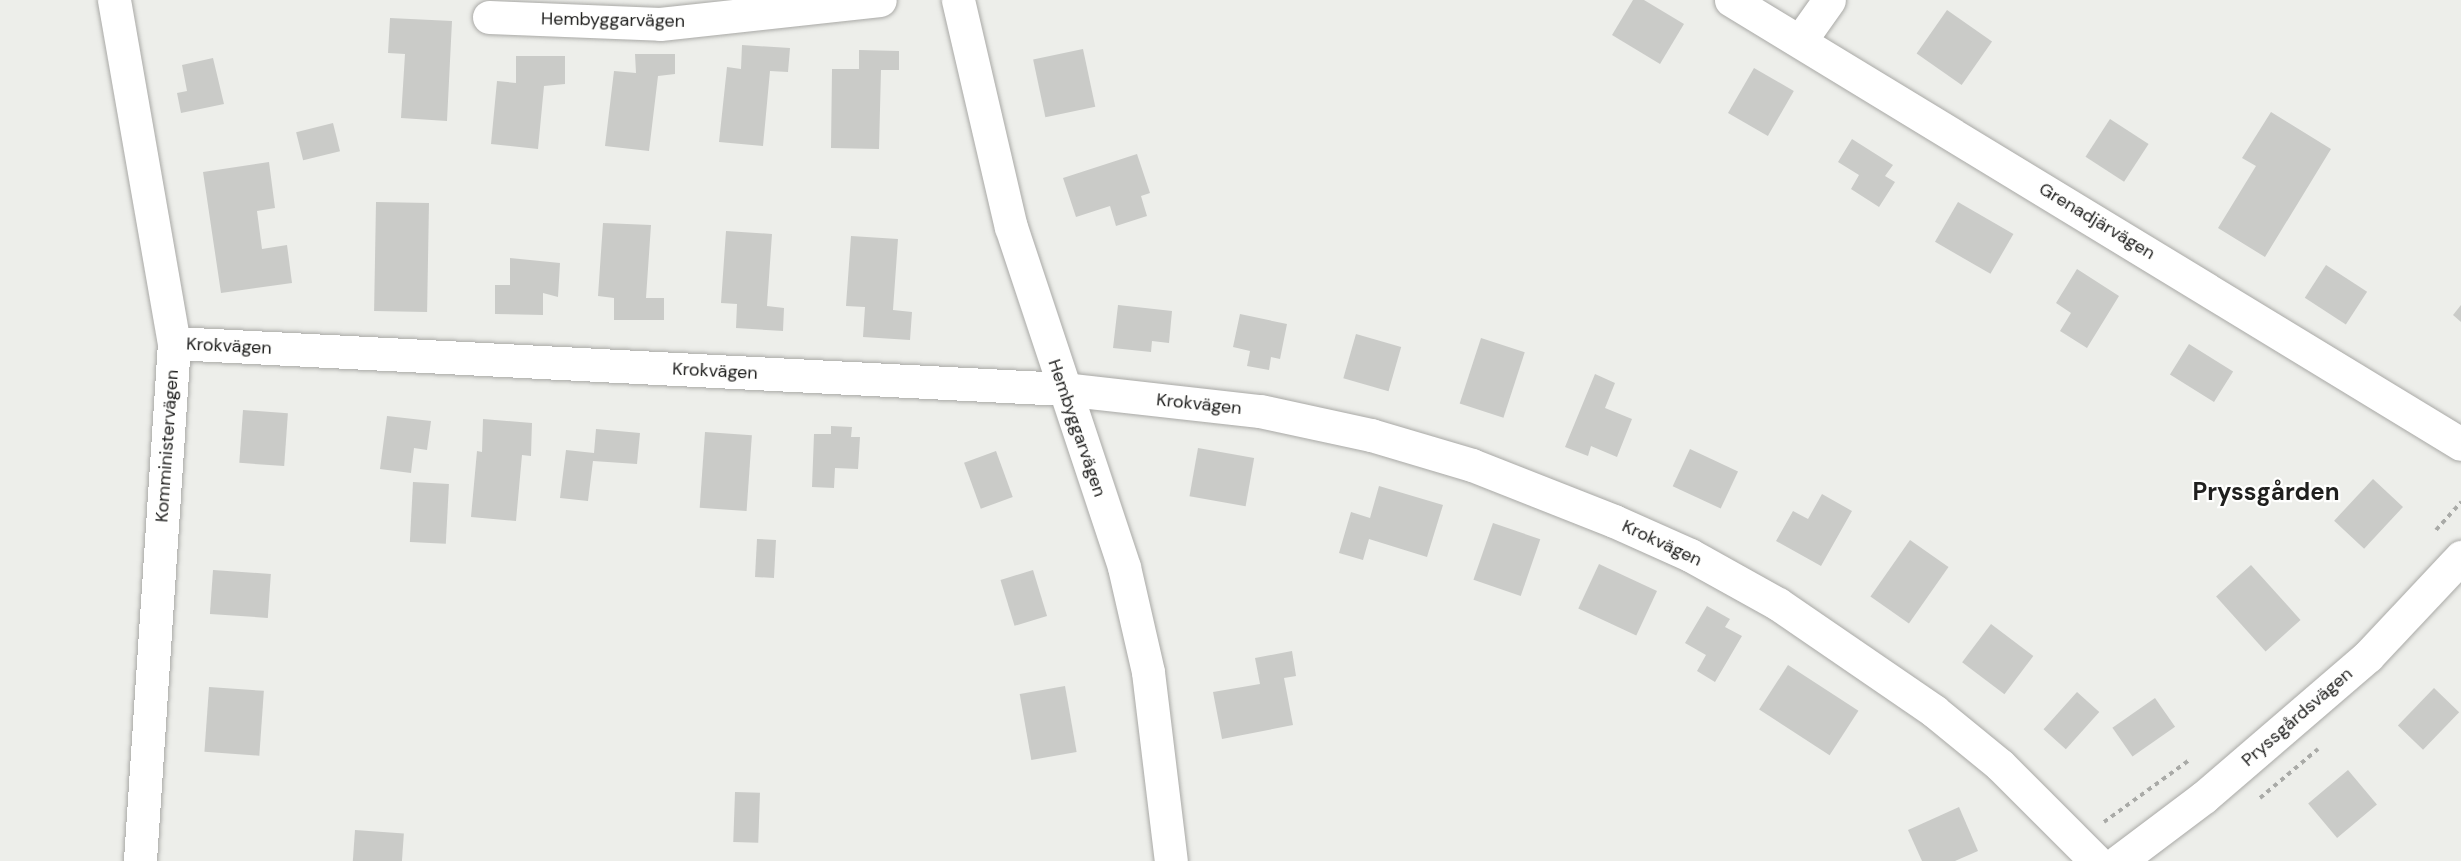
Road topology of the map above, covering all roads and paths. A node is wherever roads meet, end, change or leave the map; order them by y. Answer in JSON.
{"nodes":[{"id":1,"x":114,"y":0,"type":"edge"},
{"id":2,"x":880,"y":0,"type":"edge"},
{"id":3,"x":958,"y":0,"type":"edge"},
{"id":4,"x":1731,"y":0,"type":"edge"},
{"id":5,"x":1828,"y":0,"type":"edge"},
{"id":6,"x":489,"y":17,"type":"dead end"},
{"id":7,"x":1800,"y":40,"type":"junction"},
{"id":8,"x":174,"y":343,"type":"junction"},
{"id":9,"x":1064,"y":389,"type":"junction"},
{"id":10,"x":2461,"y":444,"type":"edge"},
{"id":11,"x":2461,"y":502,"type":"edge"},
{"id":12,"x":2430,"y":538,"type":"dead end"},
{"id":13,"x":2461,"y":557,"type":"edge"},
{"id":14,"x":2190,"y":760,"type":"dead end"},
{"id":15,"x":2087,"y":851,"type":"edge"},
{"id":16,"x":140,"y":861,"type":"edge"},
{"id":17,"x":1172,"y":861,"type":"edge"},
{"id":18,"x":2118,"y":861,"type":"edge"}],
"edges":[{"from":1,"to":8,"type":"street","name":"Komministervägen"},
{"from":2,"to":6,"type":"street","name":"Hembyggarvägen"},
{"from":3,"to":9,"type":"street","name":"Hembyggarvägen"},
{"from":4,"to":7,"type":"street","name":"Grenadjärvägen"},
{"from":5,"to":7,"type":"street"},
{"from":7,"to":10,"type":"street","name":"Grenadjärvägen"},
{"from":8,"to":9,"type":"street","name":"Krokvägen"},
{"from":8,"to":16,"type":"street","name":"Komministervägen"},
{"from":9,"to":15,"type":"street","name":"Krokvägen"},
{"from":9,"to":17,"type":"street","name":"Hembyggarvägen"},
{"from":11,"to":12,"type":"path"},
{"from":13,"to":18,"type":"street","name":"Pryssgårdsvägen"},
{"from":14,"to":15,"type":"path"}]}
